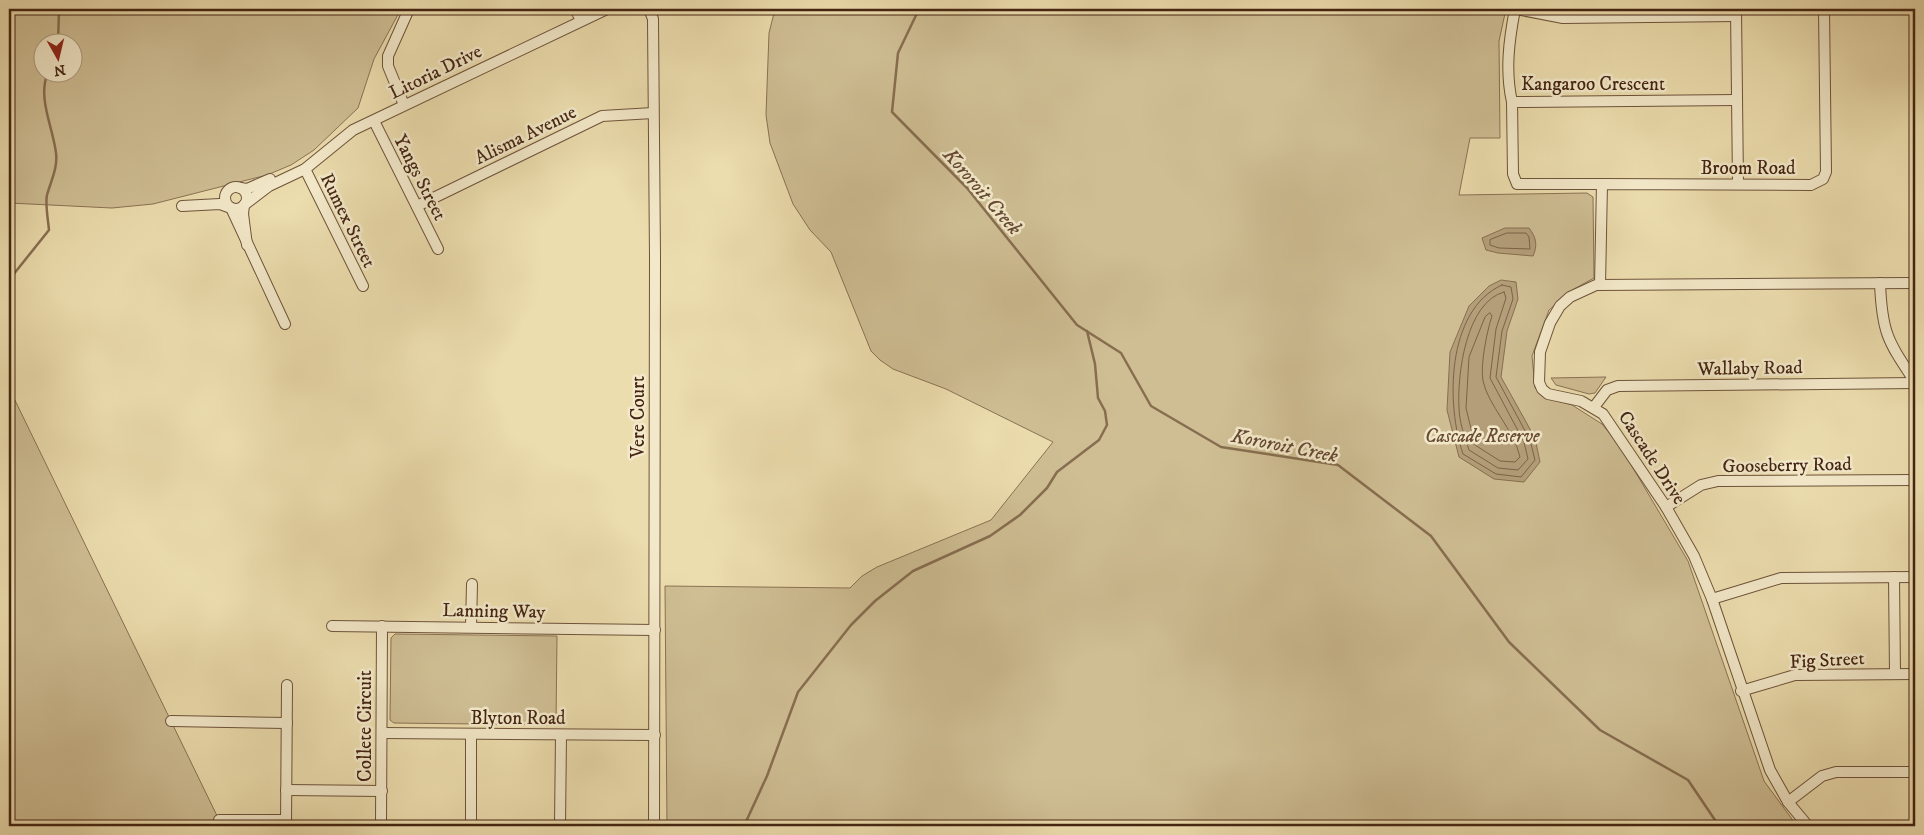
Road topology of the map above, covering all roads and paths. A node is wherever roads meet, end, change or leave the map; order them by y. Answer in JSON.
{"nodes":[{"id":1,"x":409,"y":9,"type":"edge"},
{"id":2,"x":576,"y":9,"type":"edge"},
{"id":3,"x":607,"y":9,"type":"edge"},
{"id":4,"x":649,"y":9,"type":"edge"},
{"id":5,"x":1516,"y":9,"type":"edge"},
{"id":6,"x":1824,"y":9,"type":"edge"},
{"id":7,"x":1736,"y":12,"type":"edge"},
{"id":8,"x":580,"y":20,"type":"junction"},
{"id":9,"x":1737,"y":100,"type":"junction"},
{"id":10,"x":1512,"y":102,"type":"junction"},
{"id":11,"x":404,"y":105,"type":"junction"},
{"id":12,"x":653,"y":113,"type":"junction"},
{"id":13,"x":374,"y":120,"type":"junction"},
{"id":14,"x":305,"y":169,"type":"junction"},
{"id":15,"x":286,"y":177,"type":"junction"},
{"id":16,"x":1602,"y":184,"type":"junction"},
{"id":17,"x":1738,"y":184,"type":"junction"},
{"id":18,"x":240,"y":188,"type":"junction"},
{"id":19,"x":227,"y":192,"type":"junction"},
{"id":20,"x":244,"y":205,"type":"junction"},
{"id":21,"x":417,"y":206,"type":"junction"},
{"id":22,"x":231,"y":208,"type":"junction"},
{"id":23,"x":247,"y":245,"type":"junction"},
{"id":24,"x":438,"y":249,"type":"dead end"},
{"id":25,"x":1915,"y":282,"type":"edge"},
{"id":26,"x":1880,"y":283,"type":"junction"},
{"id":27,"x":1600,"y":285,"type":"junction"},
{"id":28,"x":363,"y":286,"type":"dead end"},
{"id":29,"x":286,"y":324,"type":"dead end"},
{"id":30,"x":1915,"y":383,"type":"edge"},
{"id":31,"x":1594,"y":407,"type":"junction"},
{"id":32,"x":1915,"y":480,"type":"edge"},
{"id":33,"x":1666,"y":507,"type":"junction"},
{"id":34,"x":1894,"y":577,"type":"junction"},
{"id":35,"x":1915,"y":577,"type":"edge"},
{"id":36,"x":472,"y":584,"type":"dead end"},
{"id":37,"x":1712,"y":599,"type":"junction"},
{"id":38,"x":332,"y":626,"type":"dead end"},
{"id":39,"x":382,"y":626,"type":"junction"},
{"id":40,"x":471,"y":628,"type":"junction"},
{"id":41,"x":655,"y":630,"type":"junction"},
{"id":42,"x":1895,"y":674,"type":"junction"},
{"id":43,"x":1915,"y":674,"type":"edge"},
{"id":44,"x":287,"y":685,"type":"dead end"},
{"id":45,"x":1741,"y":691,"type":"junction"},
{"id":46,"x":171,"y":721,"type":"dead end"},
{"id":47,"x":287,"y":723,"type":"junction"},
{"id":48,"x":382,"y":733,"type":"junction"},
{"id":49,"x":471,"y":734,"type":"junction"},
{"id":50,"x":562,"y":735,"type":"junction"},
{"id":51,"x":655,"y":735,"type":"junction"},
{"id":52,"x":1915,"y":772,"type":"edge"},
{"id":53,"x":286,"y":790,"type":"junction"},
{"id":54,"x":382,"y":791,"type":"junction"},
{"id":55,"x":1788,"y":802,"type":"junction"},
{"id":56,"x":219,"y":820,"type":"dead end"},
{"id":57,"x":286,"y":823,"type":"edge"},
{"id":58,"x":381,"y":826,"type":"edge"},
{"id":59,"x":471,"y":826,"type":"edge"},
{"id":60,"x":560,"y":826,"type":"edge"},
{"id":61,"x":654,"y":826,"type":"edge"},
{"id":62,"x":1808,"y":826,"type":"edge"}],
"edges":[{"from":1,"to":11,"type":"street"},
{"from":2,"to":8,"type":"street"},
{"from":3,"to":8,"type":"street","name":"Litoria Drive"},
{"from":4,"to":12,"type":"street","name":"Vere Court"},
{"from":5,"to":7,"type":"street"},
{"from":5,"to":10,"type":"street","name":"Kangaroo Crescent"},
{"from":6,"to":17,"type":"street","name":"Broom Road"},
{"from":7,"to":9,"type":"street"},
{"from":8,"to":11,"type":"street","name":"Litoria Drive"},
{"from":9,"to":10,"type":"street","name":"Kangaroo Crescent"},
{"from":9,"to":17,"type":"street"},
{"from":10,"to":16,"type":"street","name":"Broom Road"},
{"from":11,"to":13,"type":"street","name":"Litoria Drive"},
{"from":12,"to":21,"type":"street","name":"Alisma Avenue"},
{"from":12,"to":41,"type":"street","name":"Vere Court"},
{"from":13,"to":14,"type":"street","name":"Litoria Drive"},
{"from":13,"to":21,"type":"street","name":"Yangs Street"},
{"from":14,"to":15,"type":"street","name":"Litoria Drive"},
{"from":14,"to":28,"type":"street","name":"Rumex Street"},
{"from":15,"to":18,"type":"street","name":"Litoria Drive"},
{"from":15,"to":20,"type":"street","name":"Litoria Drive"},
{"from":16,"to":17,"type":"street","name":"Broom Road"},
{"from":16,"to":27,"type":"street"},
{"from":18,"to":19,"type":"street","name":"Litoria Drive"},
{"from":18,"to":20,"type":"street"},
{"from":19,"to":22,"type":"street"},
{"from":19,"to":22,"type":"street","name":"Litoria Drive"},
{"from":20,"to":22,"type":"street","name":"Litoria Drive"},
{"from":20,"to":23,"type":"street"},
{"from":21,"to":24,"type":"street","name":"Yangs Street"},
{"from":22,"to":23,"type":"street"},
{"from":23,"to":29,"type":"street"},
{"from":25,"to":26,"type":"street","name":"Cascade Drive"},
{"from":26,"to":27,"type":"street","name":"Cascade Drive"},
{"from":26,"to":30,"type":"street"},
{"from":27,"to":31,"type":"street","name":"Cascade Drive"},
{"from":30,"to":31,"type":"street","name":"Wallaby Road"},
{"from":31,"to":33,"type":"street","name":"Cascade Drive"},
{"from":32,"to":33,"type":"street","name":"Gooseberry Road"},
{"from":33,"to":37,"type":"street","name":"Cascade Drive"},
{"from":34,"to":35,"type":"street"},
{"from":34,"to":37,"type":"street"},
{"from":34,"to":42,"type":"street"},
{"from":36,"to":40,"type":"street"},
{"from":37,"to":45,"type":"street","name":"Cascade Drive"},
{"from":38,"to":39,"type":"street","name":"Lanning Way"},
{"from":39,"to":40,"type":"street","name":"Lanning Way"},
{"from":39,"to":48,"type":"street","name":"Collete Circuit"},
{"from":40,"to":41,"type":"street","name":"Lanning Way"},
{"from":41,"to":51,"type":"street","name":"Vere Court"},
{"from":42,"to":43,"type":"street","name":"Fig Street"},
{"from":42,"to":45,"type":"street","name":"Fig Street"},
{"from":44,"to":47,"type":"street"},
{"from":45,"to":55,"type":"street","name":"Cascade Drive"},
{"from":46,"to":47,"type":"street"},
{"from":47,"to":53,"type":"street"},
{"from":48,"to":49,"type":"street","name":"Blyton Road"},
{"from":48,"to":54,"type":"street","name":"Collete Circuit"},
{"from":49,"to":50,"type":"street","name":"Blyton Road"},
{"from":49,"to":59,"type":"street"},
{"from":50,"to":51,"type":"street","name":"Blyton Road"},
{"from":50,"to":60,"type":"street"},
{"from":51,"to":61,"type":"street","name":"Vere Court"},
{"from":52,"to":55,"type":"street"},
{"from":53,"to":54,"type":"street"},
{"from":53,"to":57,"type":"street"},
{"from":54,"to":58,"type":"street","name":"Collete Circuit"},
{"from":55,"to":62,"type":"street","name":"Cascade Drive"},
{"from":56,"to":57,"type":"street"}]}
